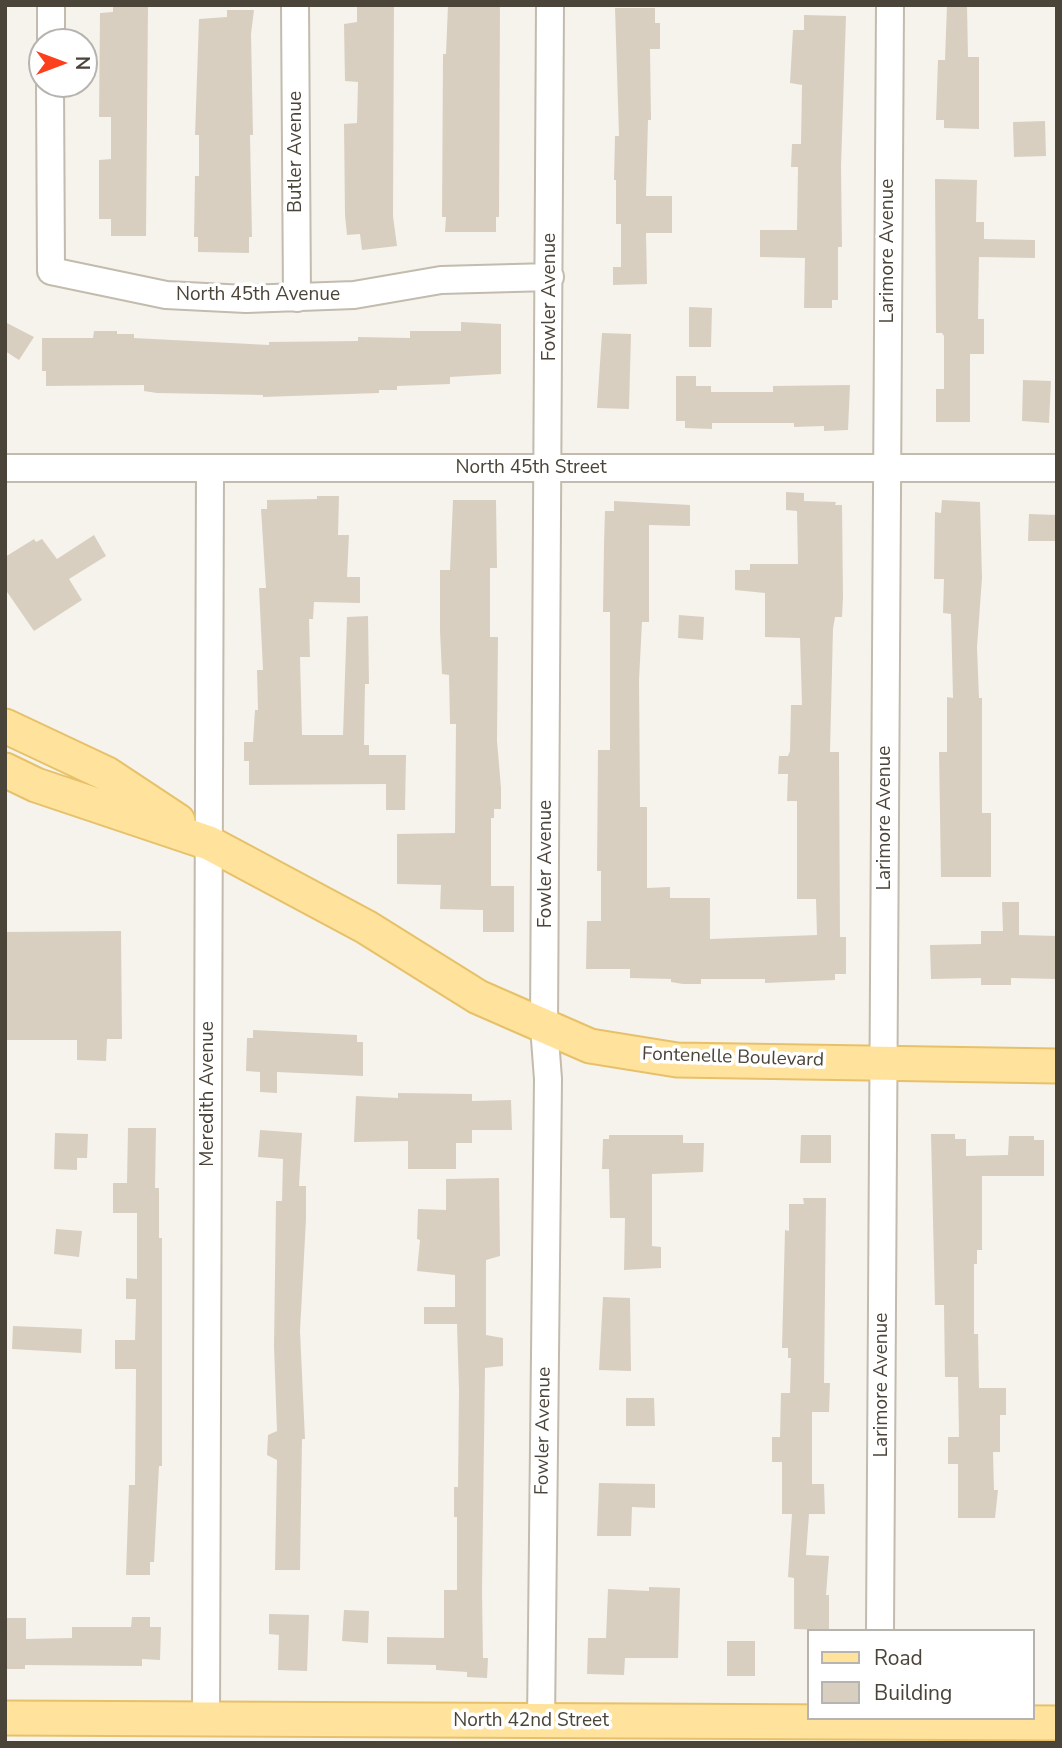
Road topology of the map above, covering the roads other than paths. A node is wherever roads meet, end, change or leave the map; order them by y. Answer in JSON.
{"nodes":[{"id":1,"x":51,"y":5,"type":"edge"},
{"id":2,"x":295,"y":5,"type":"edge"},
{"id":3,"x":550,"y":5,"type":"edge"},
{"id":4,"x":890,"y":5,"type":"edge"},
{"id":5,"x":51,"y":28,"type":"edge"},
{"id":6,"x":50,"y":98,"type":"edge"},
{"id":7,"x":550,"y":277,"type":"junction"},
{"id":8,"x":296,"y":298,"type":"junction"},
{"id":9,"x":549,"y":467,"type":"junction"},
{"id":10,"x":887,"y":467,"type":"junction"},
{"id":11,"x":5,"y":468,"type":"edge"},
{"id":12,"x":210,"y":468,"type":"junction"},
{"id":13,"x":1057,"y":468,"type":"edge"},
{"id":14,"x":5,"y":726,"type":"edge"},
{"id":15,"x":5,"y":770,"type":"edge"},
{"id":16,"x":209,"y":843,"type":"junction"},
{"id":17,"x":544,"y":1026,"type":"junction"},
{"id":18,"x":883,"y":1063,"type":"junction"},
{"id":19,"x":1057,"y":1066,"type":"edge"},
{"id":20,"x":880,"y":1629,"type":"edge"},
{"id":21,"x":5,"y":1718,"type":"edge"},
{"id":22,"x":206,"y":1719,"type":"junction"},
{"id":23,"x":880,"y":1720,"type":"edge"},
{"id":24,"x":541,"y":1722,"type":"junction"},
{"id":25,"x":1057,"y":1723,"type":"edge"}],
"edges":[{"from":1,"to":5,"type":"street"},
{"from":2,"to":8,"type":"street","name":"Butler Avenue"},
{"from":3,"to":7,"type":"street","name":"Fowler Avenue"},
{"from":4,"to":10,"type":"street","name":"Larimore Avenue"},
{"from":6,"to":8,"type":"street","name":"North 45th Avenue"},
{"from":7,"to":8,"type":"street","name":"North 45th Avenue"},
{"from":7,"to":9,"type":"street","name":"Fowler Avenue"},
{"from":9,"to":10,"type":"street","name":"North 45th Street"},
{"from":9,"to":12,"type":"street","name":"North 45th Street"},
{"from":9,"to":17,"type":"street","name":"Fowler Avenue"},
{"from":10,"to":13,"type":"street","name":"North 45th Street"},
{"from":10,"to":18,"type":"street","name":"Larimore Avenue"},
{"from":11,"to":12,"type":"street","name":"North 45th Street"},
{"from":12,"to":16,"type":"street","name":"Meredith Avenue"},
{"from":14,"to":16,"type":"main road","name":"Fontenelle Boulevard"},
{"from":15,"to":16,"type":"main road","name":"Fontenelle Boulevard"},
{"from":16,"to":17,"type":"main road","name":"Fontenelle Boulevard"},
{"from":16,"to":22,"type":"street","name":"Meredith Avenue"},
{"from":17,"to":18,"type":"main road","name":"Fontenelle Boulevard"},
{"from":17,"to":24,"type":"street","name":"Fowler Avenue"},
{"from":18,"to":19,"type":"main road","name":"Fontenelle Boulevard"},
{"from":18,"to":20,"type":"street","name":"Larimore Avenue"},
{"from":21,"to":22,"type":"main road","name":"North 42nd Street"},
{"from":22,"to":24,"type":"main road","name":"North 42nd Street"},
{"from":23,"to":24,"type":"main road","name":"North 42nd Street"},
{"from":23,"to":25,"type":"main road","name":"North 42nd Street"}]}
